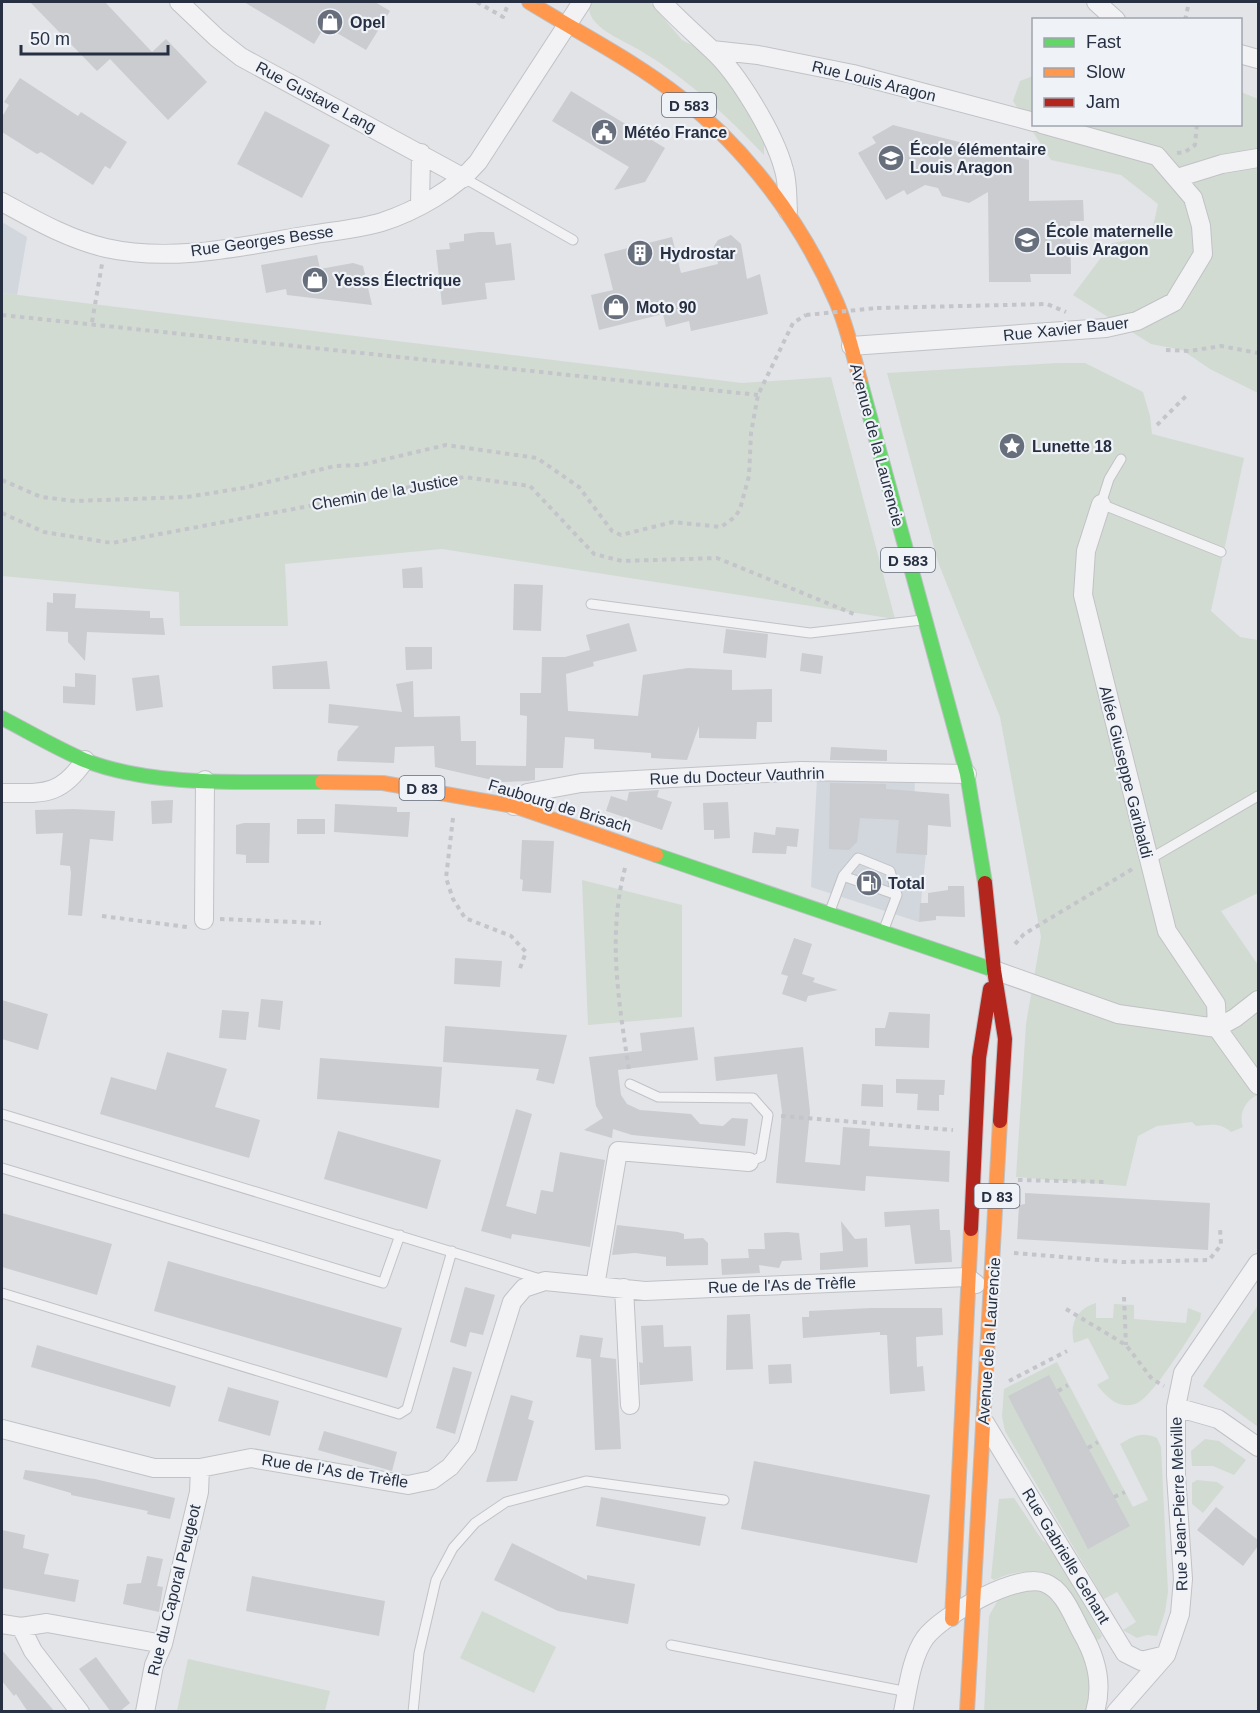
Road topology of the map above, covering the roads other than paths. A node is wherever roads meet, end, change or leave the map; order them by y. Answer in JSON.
{"nodes":[{"id":1,"x":179,"y":2,"type":"edge"},
{"id":2,"x":529,"y":2,"type":"edge"},
{"id":3,"x":582,"y":2,"type":"edge"},
{"id":4,"x":662,"y":2,"type":"edge"},
{"id":5,"x":1096,"y":2,"type":"edge"},
{"id":6,"x":1114,"y":18,"type":"edge"},
{"id":7,"x":566,"y":26,"type":"junction"},
{"id":8,"x":712,"y":50,"type":"junction"},
{"id":9,"x":1242,"y":55,"type":"edge"},
{"id":10,"x":1258,"y":59,"type":"edge"},
{"id":11,"x":1032,"y":121,"type":"edge"},
{"id":12,"x":1049,"y":126,"type":"edge"},
{"id":13,"x":421,"y":153,"type":"junction"},
{"id":14,"x":1258,"y":158,"type":"edge"},
{"id":15,"x":464,"y":178,"type":"junction"},
{"id":16,"x":1177,"y":178,"type":"junction"},
{"id":17,"x":2,"y":202,"type":"edge"},
{"id":18,"x":420,"y":205,"type":"junction"},
{"id":19,"x":789,"y":213,"type":"junction"},
{"id":20,"x":573,"y":240,"type":"dead end"},
{"id":21,"x":851,"y":346,"type":"junction"},
{"id":22,"x":1121,"y":459,"type":"dead end"},
{"id":23,"x":1101,"y":504,"type":"junction"},
{"id":24,"x":1221,"y":552,"type":"dead end"},
{"id":25,"x":591,"y":604,"type":"dead end"},
{"id":26,"x":924,"y":619,"type":"junction"},
{"id":27,"x":2,"y":718,"type":"edge"},
{"id":28,"x":85,"y":760,"type":"junction"},
{"id":29,"x":967,"y":774,"type":"junction"},
{"id":30,"x":205,"y":780,"type":"junction"},
{"id":31,"x":2,"y":793,"type":"edge"},
{"id":32,"x":1258,"y":796,"type":"edge"},
{"id":33,"x":514,"y":806,"type":"junction"},
{"id":34,"x":1148,"y":860,"type":"junction"},
{"id":35,"x":843,"y":876,"type":"junction"},
{"id":36,"x":897,"y":895,"type":"junction"},
{"id":37,"x":829,"y":912,"type":"junction"},
{"id":38,"x":204,"y":920,"type":"road end"},
{"id":39,"x":883,"y":932,"type":"junction"},
{"id":40,"x":994,"y":970,"type":"junction"},
{"id":41,"x":1258,"y":1000,"type":"edge"},
{"id":42,"x":1217,"y":1028,"type":"junction"},
{"id":43,"x":630,"y":1084,"type":"road end"},
{"id":44,"x":1258,"y":1085,"type":"edge"},
{"id":45,"x":2,"y":1114,"type":"edge"},
{"id":46,"x":749,"y":1162,"type":"joint"},
{"id":47,"x":2,"y":1168,"type":"edge"},
{"id":48,"x":400,"y":1235,"type":"junction"},
{"id":49,"x":452,"y":1251,"type":"junction"},
{"id":50,"x":1258,"y":1263,"type":"edge"},
{"id":51,"x":967,"y":1276,"type":"junction"},
{"id":52,"x":545,"y":1281,"type":"junction"},
{"id":53,"x":595,"y":1286,"type":"junction"},
{"id":54,"x":624,"y":1288,"type":"junction"},
{"id":55,"x":2,"y":1293,"type":"edge"},
{"id":56,"x":991,"y":1316,"type":"junction"},
{"id":57,"x":963,"y":1368,"type":"junction"},
{"id":58,"x":1177,"y":1400,"type":"junction"},
{"id":59,"x":630,"y":1405,"type":"dead end"},
{"id":60,"x":984,"y":1421,"type":"junction"},
{"id":61,"x":2,"y":1429,"type":"edge"},
{"id":62,"x":1258,"y":1447,"type":"edge"},
{"id":63,"x":200,"y":1468,"type":"junction"},
{"id":64,"x":724,"y":1500,"type":"dead end"},
{"id":65,"x":972,"y":1604,"type":"junction"},
{"id":66,"x":952,"y":1622,"type":"junction"},
{"id":67,"x":2,"y":1624,"type":"edge"},
{"id":68,"x":21,"y":1628,"type":"junction"},
{"id":69,"x":163,"y":1644,"type":"junction"},
{"id":70,"x":670,"y":1645,"type":"dead end"},
{"id":71,"x":1166,"y":1655,"type":"junction"},
{"id":72,"x":908,"y":1692,"type":"junction"},
{"id":73,"x":80,"y":1712,"type":"edge"},
{"id":74,"x":146,"y":1712,"type":"edge"},
{"id":75,"x":413,"y":1712,"type":"edge"},
{"id":76,"x":903,"y":1712,"type":"edge"},
{"id":77,"x":967,"y":1712,"type":"edge"},
{"id":78,"x":1095,"y":1712,"type":"edge"},
{"id":79,"x":1116,"y":1712,"type":"edge"}],
"edges":[{"from":1,"to":13,"type":"street","name":"Rue Gustave Lang"},
{"from":2,"to":7,"type":"main road","number":"D 583"},
{"from":3,"to":7,"type":"street","name":"Rue Georges Besse"},
{"from":4,"to":8,"type":"street","name":"Avenue de la Laurencie"},
{"from":5,"to":6,"type":"street"},
{"from":7,"to":15,"type":"street","name":"Rue Georges Besse"},
{"from":7,"to":19,"type":"main road","number":"D 583"},
{"from":8,"to":11,"type":"street","name":"Rue Louis Aragon"},
{"from":8,"to":19,"type":"street","name":"Avenue de la Laurencie"},
{"from":9,"to":10,"type":"street"},
{"from":12,"to":16,"type":"street"},
{"from":13,"to":15,"type":"street","name":"Rue Gustave Lang"},
{"from":13,"to":18,"type":"street"},
{"from":14,"to":16,"type":"street"},
{"from":15,"to":18,"type":"street","name":"Rue Georges Besse"},
{"from":15,"to":20,"type":"lane"},
{"from":16,"to":21,"type":"street","name":"Rue Xavier Bauer"},
{"from":17,"to":18,"type":"street","name":"Rue Georges Besse"},
{"from":19,"to":21,"type":"main road","name":"Avenue de la Laurencie","number":"D 583"},
{"from":21,"to":26,"type":"main road","name":"Avenue de la Laurencie","number":"D 583"},
{"from":22,"to":23,"type":"lane"},
{"from":23,"to":24,"type":"lane"},
{"from":23,"to":34,"type":"street","name":"Allée Giuseppe Garibaldi"},
{"from":25,"to":26,"type":"lane"},
{"from":26,"to":29,"type":"main road","name":"Avenue de la Laurencie","number":"D 583"},
{"from":27,"to":28,"type":"main road","name":"Faubourg de Brisach","number":"D 83"},
{"from":28,"to":30,"type":"main road","name":"Faubourg de Brisach","number":"D 83"},
{"from":28,"to":31,"type":"street"},
{"from":29,"to":33,"type":"street","name":"Rue du Docteur Vauthrin"},
{"from":29,"to":40,"type":"main road","name":"Avenue de la Laurencie","number":"D 583"},
{"from":30,"to":33,"type":"main road","name":"Faubourg de Brisach","number":"D 83"},
{"from":30,"to":38,"type":"street"},
{"from":32,"to":34,"type":"lane"},
{"from":33,"to":37,"type":"main road","name":"Faubourg de Brisach","number":"D 83"},
{"from":34,"to":42,"type":"street","name":"Allée Giuseppe Garibaldi"},
{"from":35,"to":36,"type":"lane"},
{"from":35,"to":36,"type":"lane"},
{"from":35,"to":37,"type":"lane"},
{"from":36,"to":39,"type":"lane"},
{"from":37,"to":39,"type":"main road","name":"Faubourg de Brisach","number":"D 83"},
{"from":39,"to":40,"type":"main road","name":"Faubourg de Brisach","number":"D 83"},
{"from":40,"to":42,"type":"street"},
{"from":40,"to":51,"type":"main road","name":"Avenue de la Laurencie","number":"D 83"},
{"from":40,"to":56,"type":"main road","name":"Avenue de la Laurencie","number":"D 83"},
{"from":41,"to":42,"type":"street"},
{"from":42,"to":44,"type":"street"},
{"from":43,"to":46,"type":"lane"},
{"from":45,"to":48,"type":"lane"},
{"from":46,"to":53,"type":"street"},
{"from":47,"to":48,"type":"lane"},
{"from":48,"to":49,"type":"lane"},
{"from":49,"to":52,"type":"lane"},
{"from":49,"to":55,"type":"lane"},
{"from":50,"to":58,"type":"street","name":"Rue Jean-Pierre Melville"},
{"from":51,"to":54,"type":"street","name":"Rue de l'As de Trèfle"},
{"from":51,"to":56,"type":"street"},
{"from":51,"to":57,"type":"main road","name":"Avenue de la Laurencie","number":"D 83"},
{"from":52,"to":53,"type":"street","name":"Rue de l'As de Trèfle"},
{"from":52,"to":63,"type":"street","name":"Rue de l'As de Trèfle"},
{"from":53,"to":54,"type":"street","name":"Rue de l'As de Trèfle"},
{"from":54,"to":59,"type":"street"},
{"from":56,"to":60,"type":"main road","name":"Avenue de la Laurencie","number":"D 83"},
{"from":57,"to":60,"type":"street","name":"Rue Gabrielle Gehant"},
{"from":57,"to":66,"type":"main road","name":"Avenue de la Laurencie","number":"D 83"},
{"from":58,"to":62,"type":"street"},
{"from":58,"to":71,"type":"street","name":"Rue Jean-Pierre Melville"},
{"from":60,"to":65,"type":"main road","name":"Avenue de la Laurencie","number":"D 83"},
{"from":60,"to":71,"type":"street","name":"Rue Gabrielle Gehant"},
{"from":61,"to":63,"type":"street","name":"Rue de l'As de Trèfle"},
{"from":63,"to":69,"type":"street","name":"Rue du Caporal Peugeot"},
{"from":64,"to":75,"type":"lane"},
{"from":65,"to":66,"type":"street","name":"Rue Gabrielle Gehant"},
{"from":65,"to":77,"type":"main road","name":"Avenue de la Laurencie","number":"D 83"},
{"from":65,"to":78,"type":"street","name":"Rue Gabrielle Gehant"},
{"from":66,"to":72,"type":"street","name":"Rue Gabrielle Gehant"},
{"from":67,"to":68,"type":"street"},
{"from":68,"to":69,"type":"street"},
{"from":68,"to":73,"type":"street"},
{"from":69,"to":74,"type":"street","name":"Rue du Caporal Peugeot"},
{"from":70,"to":72,"type":"lane"},
{"from":71,"to":79,"type":"street","name":"Rue Jean-Pierre Melville"},
{"from":72,"to":76,"type":"street","name":"Rue Gabrielle Gehant"}]}
